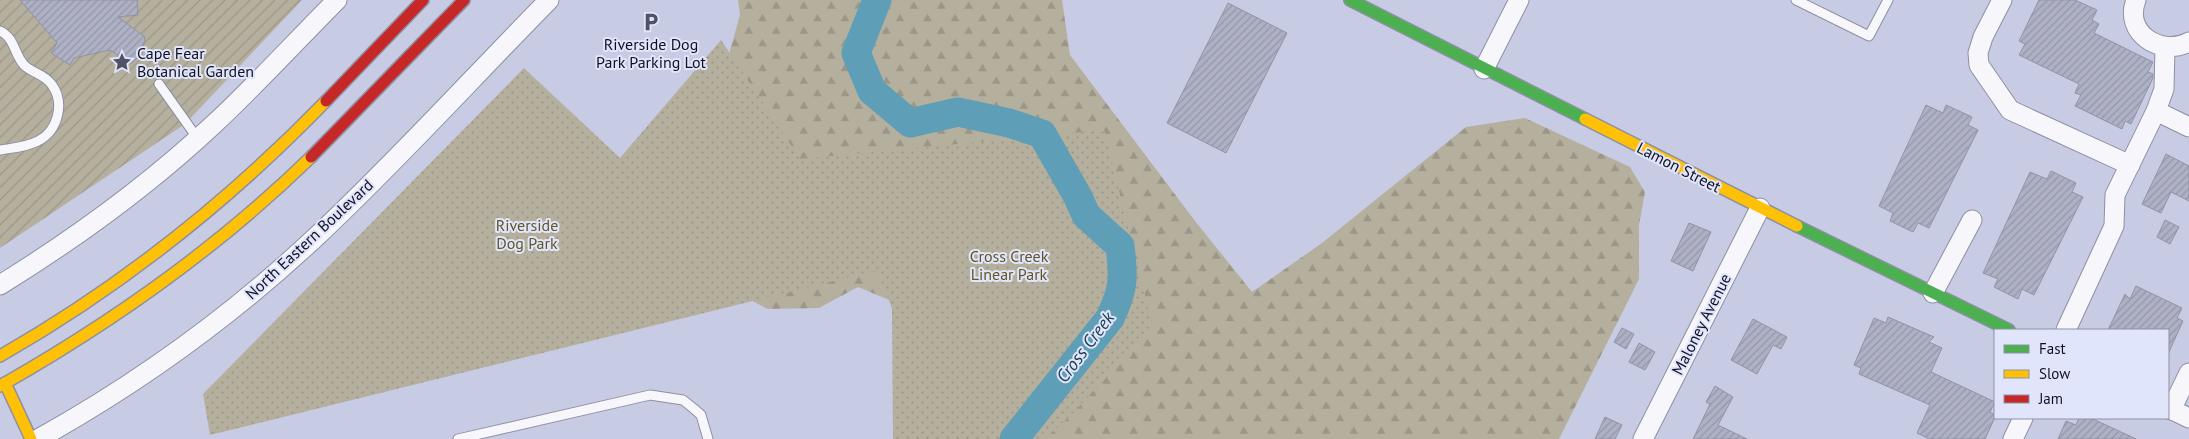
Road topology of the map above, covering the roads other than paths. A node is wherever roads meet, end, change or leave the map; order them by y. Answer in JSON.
{"nodes":[{"id":1,"x":337,"y":0,"type":"edge"},
{"id":2,"x":423,"y":0,"type":"edge"},
{"id":3,"x":464,"y":0,"type":"edge"},
{"id":4,"x":549,"y":0,"type":"edge"},
{"id":5,"x":1350,"y":0,"type":"edge"},
{"id":6,"x":1520,"y":0,"type":"edge"},
{"id":7,"x":1796,"y":0,"type":"edge"},
{"id":8,"x":1888,"y":0,"type":"edge"},
{"id":9,"x":2002,"y":0,"type":"edge"},
{"id":10,"x":2136,"y":0,"type":"edge"},
{"id":11,"x":0,"y":31,"type":"edge"},
{"id":12,"x":2189,"y":42,"type":"edge"},
{"id":13,"x":2165,"y":48,"type":"junction"},
{"id":14,"x":1484,"y":69,"type":"junction"},
{"id":15,"x":159,"y":84,"type":"dead end"},
{"id":16,"x":2156,"y":111,"type":"junction"},
{"id":17,"x":2189,"y":127,"type":"edge"},
{"id":18,"x":198,"y":139,"type":"junction"},
{"id":19,"x":0,"y":150,"type":"edge"},
{"id":20,"x":2130,"y":165,"type":"junction"},
{"id":21,"x":1760,"y":208,"type":"junction"},
{"id":22,"x":1972,"y":220,"type":"dead end"},
{"id":23,"x":0,"y":285,"type":"edge"},
{"id":24,"x":1933,"y":293,"type":"junction"},
{"id":25,"x":2008,"y":329,"type":"edge"},
{"id":26,"x":2066,"y":329,"type":"edge"},
{"id":27,"x":0,"y":356,"type":"edge"},
{"id":28,"x":2189,"y":373,"type":"edge"},
{"id":29,"x":3,"y":384,"type":"edge"},
{"id":30,"x":2170,"y":409,"type":"edge"},
{"id":31,"x":2189,"y":418,"type":"edge"},
{"id":32,"x":2023,"y":419,"type":"edge"},
{"id":33,"x":30,"y":439,"type":"edge"},
{"id":34,"x":38,"y":439,"type":"edge"},
{"id":35,"x":458,"y":439,"type":"edge"},
{"id":36,"x":708,"y":439,"type":"edge"},
{"id":37,"x":1643,"y":439,"type":"edge"},
{"id":38,"x":2013,"y":439,"type":"edge"}],
"edges":[{"from":1,"to":18,"type":"street"},
{"from":2,"to":27,"type":"main road"},
{"from":3,"to":29,"type":"main road"},
{"from":4,"to":34,"type":"street","name":"North Eastern Boulevard"},
{"from":5,"to":14,"type":"main road","name":"Lamon Street"},
{"from":6,"to":14,"type":"street"},
{"from":7,"to":8,"type":"lane"},
{"from":9,"to":20,"type":"street"},
{"from":10,"to":13,"type":"street"},
{"from":11,"to":19,"type":"lane"},
{"from":12,"to":13,"type":"street"},
{"from":13,"to":16,"type":"street"},
{"from":14,"to":21,"type":"main road","name":"Lamon Street"},
{"from":15,"to":18,"type":"lane"},
{"from":16,"to":17,"type":"street"},
{"from":16,"to":20,"type":"street"},
{"from":18,"to":23,"type":"street"},
{"from":20,"to":26,"type":"street"},
{"from":21,"to":24,"type":"main road","name":"Lamon Street"},
{"from":21,"to":37,"type":"street","name":"Maloney Avenue"},
{"from":22,"to":24,"type":"street"},
{"from":24,"to":25,"type":"main road","name":"Lamon Street"},
{"from":28,"to":30,"type":"street"},
{"from":29,"to":33,"type":"main road"},
{"from":30,"to":31,"type":"street"},
{"from":32,"to":38,"type":"street"},
{"from":35,"to":36,"type":"lane"}]}
